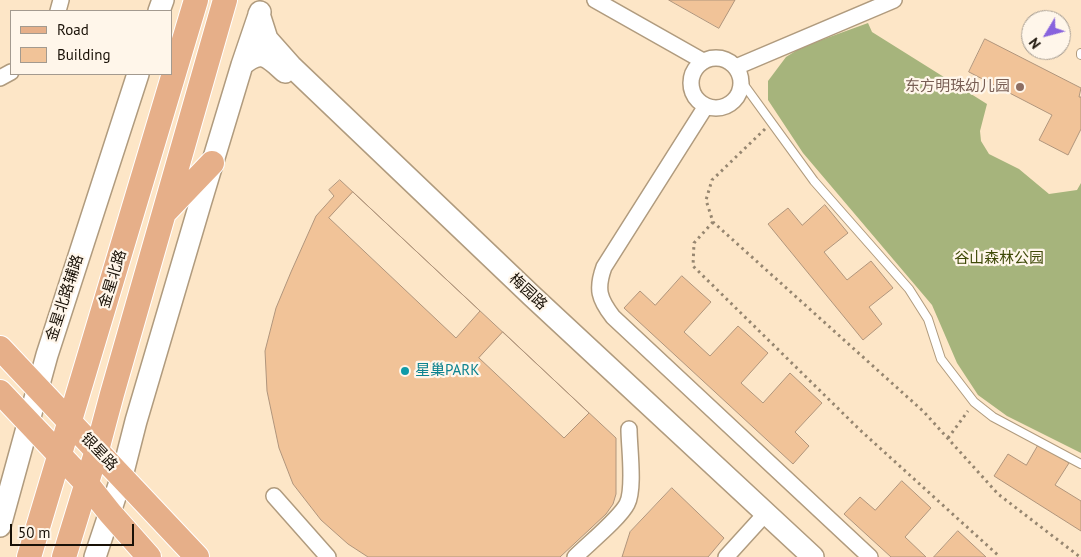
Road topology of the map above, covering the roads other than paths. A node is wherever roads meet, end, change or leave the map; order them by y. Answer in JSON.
{"nodes":[{"id":1,"x":196,"y":0,"type":"edge"},
{"id":2,"x":225,"y":0,"type":"edge"},
{"id":3,"x":595,"y":0,"type":"edge"},
{"id":4,"x":894,"y":0,"type":"edge"},
{"id":5,"x":261,"y":7,"type":"edge"},
{"id":6,"x":703,"y":61,"type":"junction"},
{"id":7,"x":242,"y":65,"type":"junction"},
{"id":8,"x":736,"y":66,"type":"junction"},
{"id":9,"x":138,"y":75,"type":"edge"},
{"id":10,"x":742,"y":82,"type":"junction"},
{"id":11,"x":706,"y":106,"type":"junction"},
{"id":12,"x":212,"y":163,"type":"junction"},
{"id":13,"x":163,"y":214,"type":"junction"},
{"id":14,"x":0,"y":348,"type":"edge"},
{"id":15,"x":38,"y":388,"type":"junction"},
{"id":16,"x":0,"y":392,"type":"edge"},
{"id":17,"x":70,"y":421,"type":"junction"},
{"id":18,"x":28,"y":422,"type":"junction"},
{"id":19,"x":629,"y":429,"type":"dead end"},
{"id":20,"x":97,"y":450,"type":"junction"},
{"id":21,"x":59,"y":456,"type":"junction"},
{"id":22,"x":1081,"y":464,"type":"edge"},
{"id":23,"x":122,"y":476,"type":"junction"},
{"id":24,"x":87,"y":484,"type":"junction"},
{"id":25,"x":274,"y":496,"type":"dead end"},
{"id":26,"x":110,"y":513,"type":"junction"},
{"id":27,"x":763,"y":516,"type":"junction"},
{"id":28,"x":0,"y":526,"type":"edge"},
{"id":29,"x":28,"y":557,"type":"edge"},
{"id":30,"x":64,"y":557,"type":"edge"},
{"id":31,"x":95,"y":557,"type":"edge"},
{"id":32,"x":149,"y":557,"type":"edge"},
{"id":33,"x":197,"y":557,"type":"edge"},
{"id":34,"x":328,"y":557,"type":"edge"},
{"id":35,"x":575,"y":557,"type":"edge"},
{"id":36,"x":726,"y":557,"type":"edge"},
{"id":37,"x":801,"y":557,"type":"edge"},
{"id":38,"x":813,"y":557,"type":"edge"},
{"id":39,"x":870,"y":557,"type":"edge"}],
"edges":[{"from":1,"to":17,"type":"main road","name":"金星北路"},
{"from":2,"to":13,"type":"main road","name":"金星北路"},
{"from":3,"to":6,"type":"street"},
{"from":4,"to":8,"type":"street"},
{"from":5,"to":7,"type":"street"},
{"from":5,"to":27,"type":"street","name":"梅园路"},
{"from":6,"to":8,"type":"street"},
{"from":6,"to":11,"type":"street"},
{"from":7,"to":12,"type":"street"},
{"from":7,"to":27,"type":"street","name":"梅园路"},
{"from":8,"to":10,"type":"street"},
{"from":9,"to":15,"type":"street","name":"金星北路辅路"},
{"from":10,"to":11,"type":"street"},
{"from":10,"to":22,"type":"lane"},
{"from":11,"to":39,"type":"street"},
{"from":12,"to":13,"type":"main road"},
{"from":12,"to":23,"type":"street"},
{"from":13,"to":20,"type":"main road","name":"金星北路"},
{"from":14,"to":15,"type":"main road","name":"银星路"},
{"from":15,"to":17,"type":"main road","name":"银星路"},
{"from":15,"to":18,"type":"street","name":"金星北路辅路"},
{"from":16,"to":18,"type":"main road","name":"银星路"},
{"from":17,"to":20,"type":"main road","name":"银星路"},
{"from":17,"to":21,"type":"main road","name":"金星北路"},
{"from":18,"to":21,"type":"main road","name":"银星路"},
{"from":18,"to":28,"type":"street","name":"金星北路辅路"},
{"from":19,"to":35,"type":"street"},
{"from":20,"to":23,"type":"main road","name":"银星路"},
{"from":20,"to":24,"type":"main road","name":"金星北路"},
{"from":21,"to":24,"type":"main road","name":"银星路"},
{"from":21,"to":29,"type":"main road","name":"金星北路"},
{"from":23,"to":26,"type":"street"},
{"from":23,"to":33,"type":"main road","name":"银星路"},
{"from":24,"to":26,"type":"main road","name":"银星路"},
{"from":24,"to":30,"type":"main road","name":"金星北路"},
{"from":25,"to":34,"type":"street"},
{"from":26,"to":31,"type":"street"},
{"from":26,"to":32,"type":"main road","name":"银星路"},
{"from":27,"to":36,"type":"street"},
{"from":27,"to":37,"type":"street","name":"梅园路"},
{"from":27,"to":38,"type":"street","name":"梅园路"}]}
